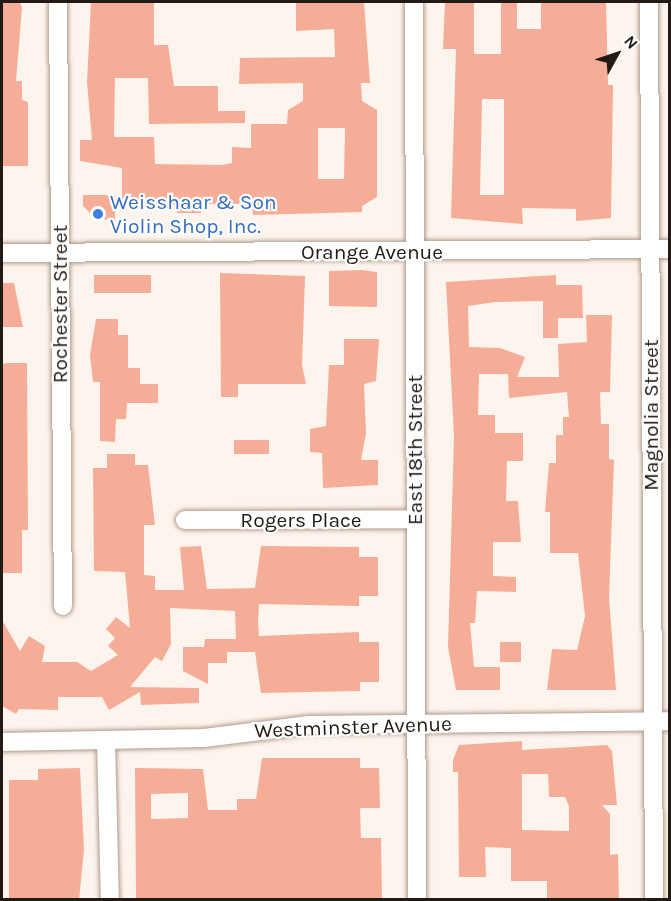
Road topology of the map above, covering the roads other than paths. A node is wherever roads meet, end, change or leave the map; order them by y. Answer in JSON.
{"nodes":[{"id":1,"x":58,"y":2,"type":"edge"},
{"id":2,"x":414,"y":2,"type":"edge"},
{"id":3,"x":649,"y":2,"type":"edge"},
{"id":4,"x":651,"y":249,"type":"junction"},
{"id":5,"x":669,"y":249,"type":"edge"},
{"id":6,"x":414,"y":252,"type":"junction"},
{"id":7,"x":2,"y":253,"type":"edge"},
{"id":8,"x":60,"y":253,"type":"junction"},
{"id":9,"x":416,"y":519,"type":"junction"},
{"id":10,"x":185,"y":520,"type":"dead end"},
{"id":11,"x":63,"y":606,"type":"dead end"},
{"id":12,"x":661,"y":721,"type":"edge"},
{"id":13,"x":416,"y":723,"type":"junction"},
{"id":14,"x":106,"y":741,"type":"junction"},
{"id":15,"x":2,"y":742,"type":"edge"},
{"id":16,"x":110,"y":900,"type":"edge"},
{"id":17,"x":417,"y":900,"type":"edge"},
{"id":18,"x":654,"y":900,"type":"edge"}],
"edges":[{"from":1,"to":8,"type":"street","name":"Rochester Street"},
{"from":2,"to":6,"type":"street","name":"East 18th Street"},
{"from":3,"to":4,"type":"street","name":"Magnolia Street"},
{"from":4,"to":5,"type":"street","name":"Orange Avenue"},
{"from":4,"to":6,"type":"street","name":"Orange Avenue"},
{"from":4,"to":12,"type":"street","name":"Magnolia Street"},
{"from":6,"to":8,"type":"street","name":"Orange Avenue"},
{"from":6,"to":9,"type":"street","name":"East 18th Street"},
{"from":7,"to":8,"type":"street","name":"Orange Avenue"},
{"from":8,"to":11,"type":"street","name":"Rochester Street"},
{"from":9,"to":10,"type":"street","name":"Rogers Place"},
{"from":9,"to":13,"type":"street","name":"East 18th Street"},
{"from":12,"to":13,"type":"street","name":"Westminster Avenue"},
{"from":12,"to":18,"type":"street","name":"Magnolia Street"},
{"from":13,"to":14,"type":"street","name":"Westminster Avenue"},
{"from":13,"to":17,"type":"street","name":"East 18th Street"},
{"from":14,"to":15,"type":"street","name":"Westminster Avenue"},
{"from":14,"to":16,"type":"street"}]}
